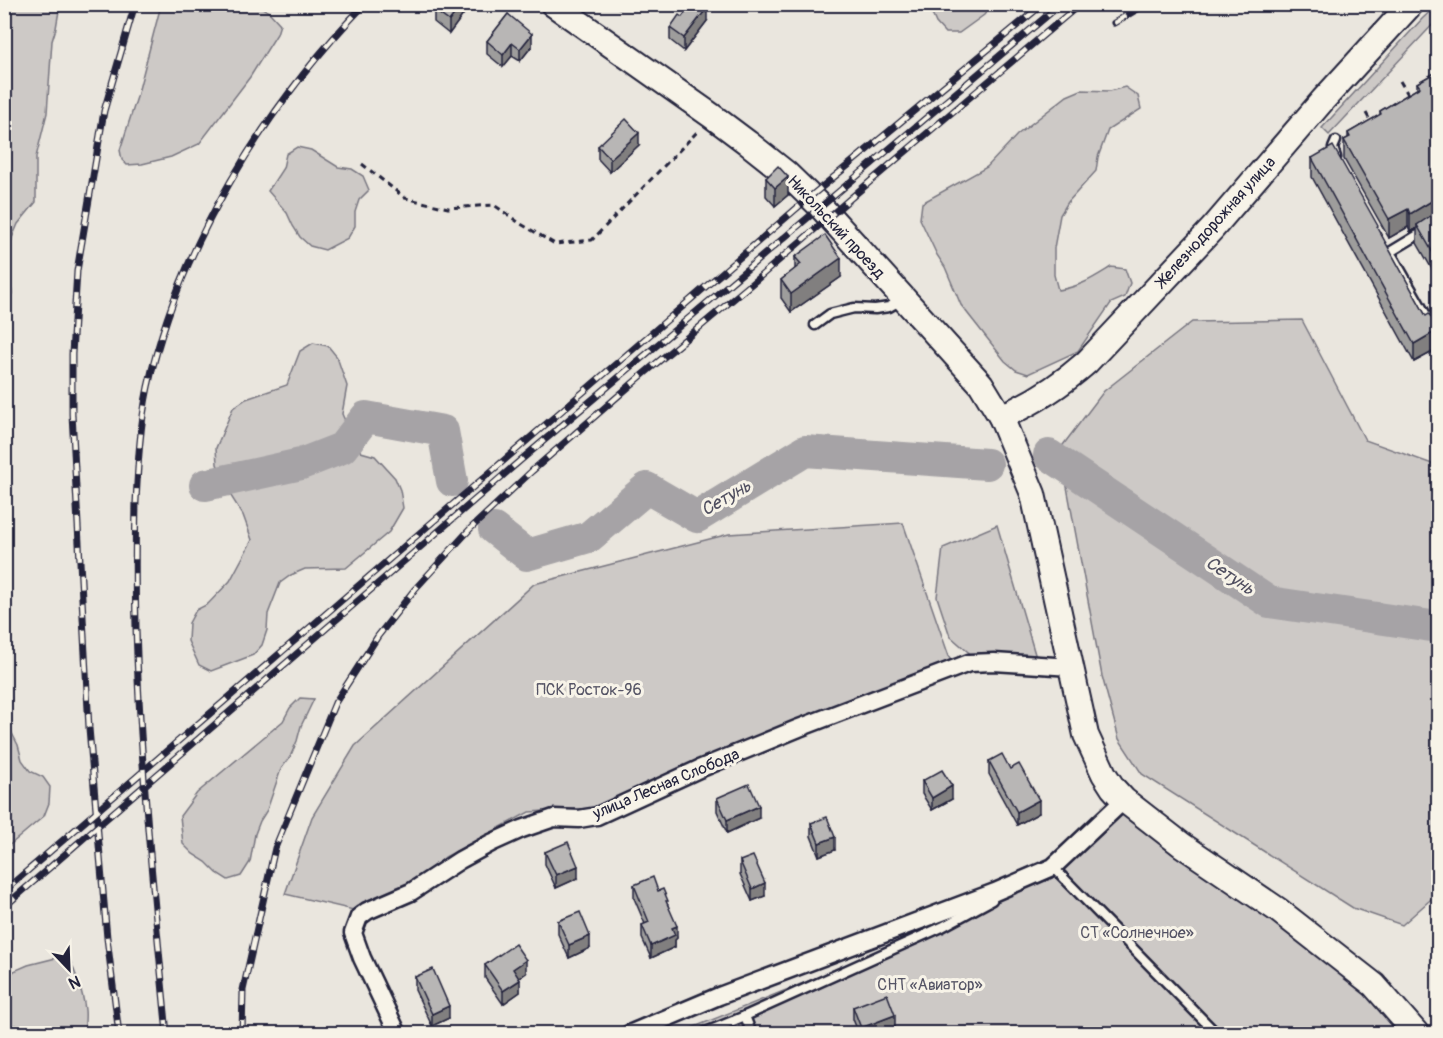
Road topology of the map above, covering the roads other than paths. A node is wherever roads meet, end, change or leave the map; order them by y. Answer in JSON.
{"nodes":[{"id":1,"x":553,"y":4,"type":"edge"},
{"id":2,"x":1411,"y":4,"type":"edge"},
{"id":3,"x":1336,"y":141,"type":"dead end"},
{"id":4,"x":1341,"y":167,"type":"edge"},
{"id":5,"x":1438,"y":223,"type":"edge"},
{"id":6,"x":1384,"y":242,"type":"edge"},
{"id":7,"x":1390,"y":252,"type":"junction"},
{"id":8,"x":903,"y":298,"type":"junction"},
{"id":9,"x":815,"y":325,"type":"dead end"},
{"id":10,"x":1438,"y":336,"type":"edge"},
{"id":11,"x":1001,"y":417,"type":"junction"},
{"id":12,"x":1071,"y":667,"type":"junction"},
{"id":13,"x":1124,"y":800,"type":"junction"},
{"id":14,"x":1053,"y":867,"type":"junction"},
{"id":15,"x":745,"y":1016,"type":"junction"},
{"id":16,"x":398,"y":1034,"type":"edge"},
{"id":17,"x":629,"y":1034,"type":"edge"},
{"id":18,"x":701,"y":1034,"type":"edge"},
{"id":19,"x":752,"y":1034,"type":"edge"},
{"id":20,"x":1217,"y":1034,"type":"edge"},
{"id":21,"x":1417,"y":1034,"type":"edge"}],
"edges":[{"from":1,"to":8,"type":"main road","name":"Никольский проезд"},
{"from":2,"to":11,"type":"main road","name":"Железнодорожная улица"},
{"from":3,"to":4,"type":"lane"},
{"from":5,"to":7,"type":"lane"},
{"from":6,"to":7,"type":"lane"},
{"from":7,"to":10,"type":"lane"},
{"from":8,"to":9,"type":"lane"},
{"from":8,"to":11,"type":"main road","name":"Никольский проезд"},
{"from":11,"to":12,"type":"main road","name":"Никольский проезд"},
{"from":12,"to":13,"type":"main road","name":"Никольский проезд"},
{"from":12,"to":16,"type":"street","name":"улица Лесная Слобода"},
{"from":13,"to":14,"type":"street"},
{"from":13,"to":21,"type":"main road","name":"Никольский проезд"},
{"from":14,"to":15,"type":"lane"},
{"from":14,"to":17,"type":"street"},
{"from":14,"to":20,"type":"lane"},
{"from":15,"to":18,"type":"lane"},
{"from":15,"to":19,"type":"lane"}]}
